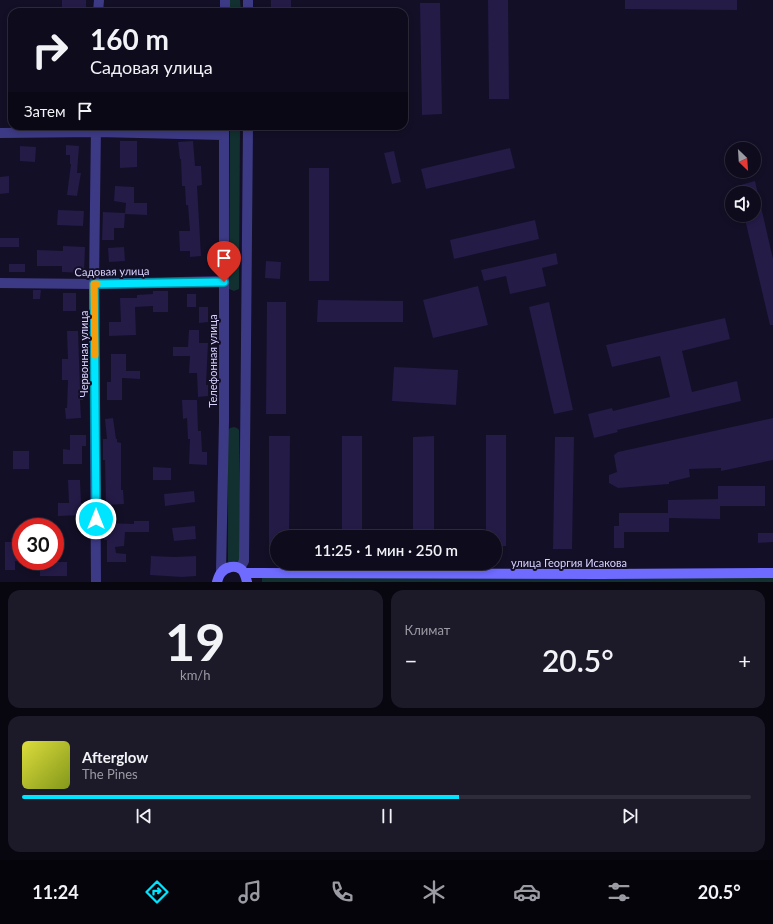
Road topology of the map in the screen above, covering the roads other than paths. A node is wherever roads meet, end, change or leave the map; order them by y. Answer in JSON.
{"nodes":[{"id":1,"x":73,"y":130,"type":"edge"},
{"id":2,"x":97,"y":130,"type":"edge"},
{"id":3,"x":224,"y":130,"type":"edge"},
{"id":4,"x":248,"y":130,"type":"edge"},
{"id":5,"x":0,"y":133,"type":"edge"},
{"id":6,"x":224,"y":282,"type":"junction"},
{"id":7,"x":0,"y":283,"type":"edge"},
{"id":8,"x":94,"y":284,"type":"junction"},
{"id":9,"x":773,"y":573,"type":"edge"},
{"id":10,"x":244,"y":574,"type":"edge"},
{"id":11,"x":219,"y":577,"type":"edge"},
{"id":12,"x":664,"y":578,"type":"edge"},
{"id":13,"x":96,"y":582,"type":"edge"}],
"edges":[{"from":1,"to":5,"type":"street"},
{"from":2,"to":8,"type":"street","name":"Червонная улица"},
{"from":3,"to":6,"type":"street","name":"Телефонная улица"},
{"from":4,"to":10,"type":"street"},
{"from":6,"to":8,"type":"street","name":"Садовая улица"},
{"from":6,"to":11,"type":"street","name":"Телефонная улица"},
{"from":7,"to":8,"type":"street","name":"Садовая улица"},
{"from":8,"to":13,"type":"street","name":"Червонная улица"},
{"from":9,"to":12,"type":"street","name":"улица Георгия Исакова"},
{"from":10,"to":11,"type":"street","name":"улица Георгия Исакова"},
{"from":10,"to":12,"type":"street","name":"улица Георгия Исакова"}]}
